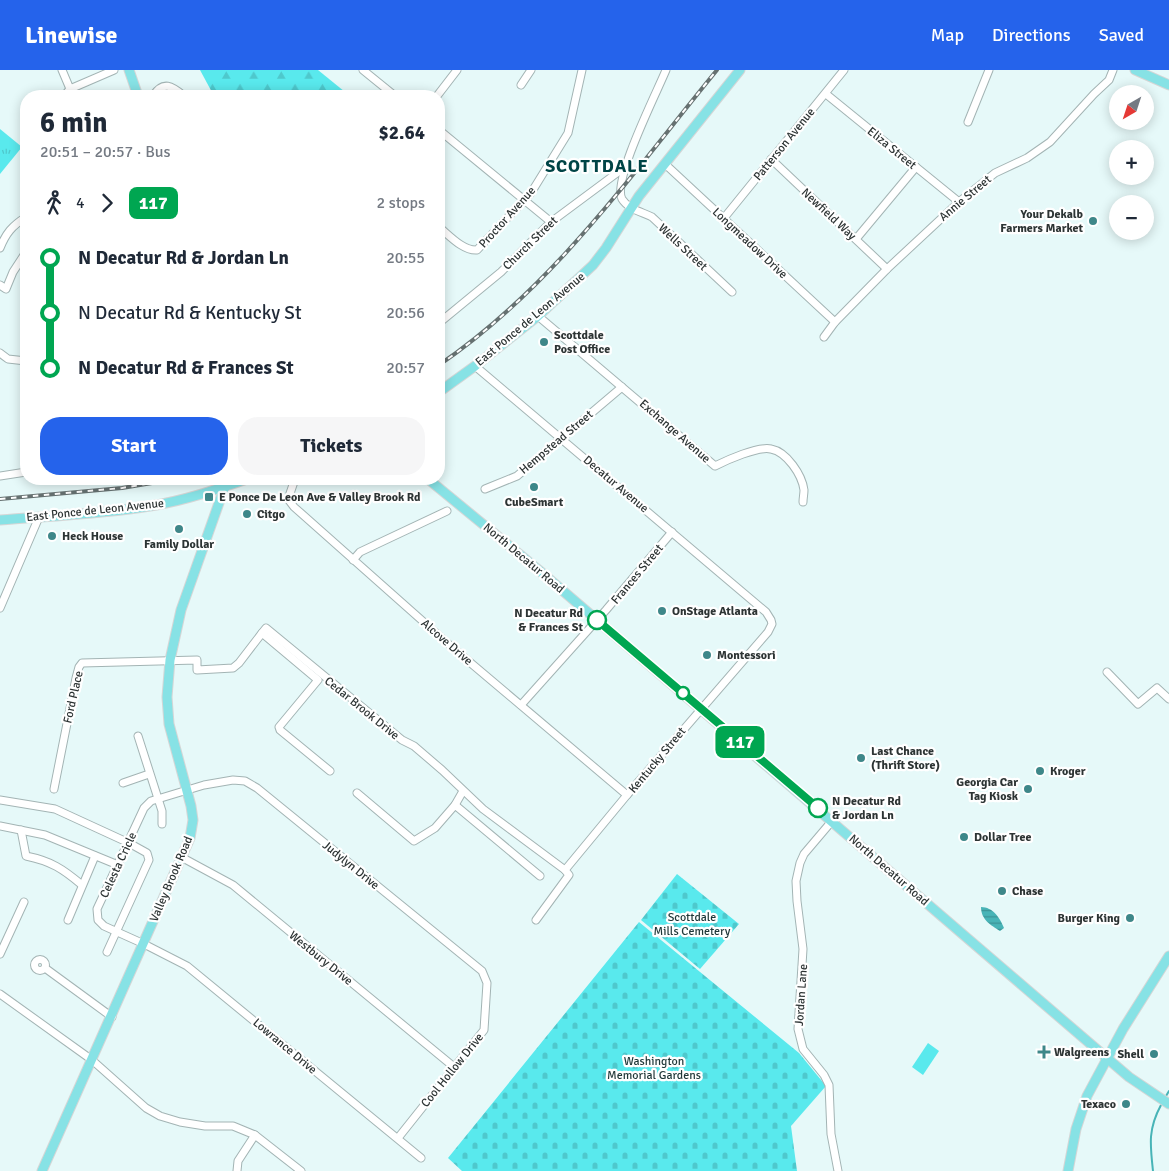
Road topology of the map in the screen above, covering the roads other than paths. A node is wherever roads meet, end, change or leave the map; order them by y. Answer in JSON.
{"nodes":[{"id":1,"x":62,"y":70,"type":"edge"},
{"id":2,"x":114,"y":70,"type":"edge"},
{"id":3,"x":129,"y":70,"type":"edge"},
{"id":4,"x":362,"y":70,"type":"edge"},
{"id":5,"x":457,"y":70,"type":"edge"},
{"id":6,"x":531,"y":70,"type":"edge"},
{"id":7,"x":582,"y":70,"type":"edge"},
{"id":8,"x":666,"y":70,"type":"edge"},
{"id":9,"x":740,"y":70,"type":"edge"},
{"id":10,"x":844,"y":70,"type":"edge"},
{"id":11,"x":989,"y":70,"type":"edge"},
{"id":12,"x":1113,"y":70,"type":"edge"},
{"id":13,"x":1135,"y":70,"type":"edge"},
{"id":14,"x":521,"y":85,"type":"dead end"},
{"id":15,"x":1169,"y":85,"type":"edge"},
{"id":16,"x":71,"y":90,"type":"edge"},
{"id":17,"x":77,"y":90,"type":"edge"},
{"id":18,"x":136,"y":90,"type":"edge"},
{"id":19,"x":158,"y":90,"type":"edge"},
{"id":20,"x":174,"y":90,"type":"edge"},
{"id":21,"x":387,"y":90,"type":"edge"},
{"id":22,"x":442,"y":90,"type":"edge"},
{"id":23,"x":826,"y":94,"type":"junction"},
{"id":24,"x":968,"y":122,"type":"dead end"},
{"id":25,"x":445,"y":135,"type":"edge"},
{"id":26,"x":772,"y":159,"type":"junction"},
{"id":27,"x":665,"y":164,"type":"junction"},
{"id":28,"x":625,"y":167,"type":"junction"},
{"id":29,"x":916,"y":167,"type":"junction"},
{"id":30,"x":526,"y":200,"type":"junction"},
{"id":31,"x":959,"y":202,"type":"junction"},
{"id":32,"x":631,"y":207,"type":"junction"},
{"id":33,"x":724,"y":218,"type":"junction"},
{"id":34,"x":20,"y":221,"type":"edge"},
{"id":35,"x":551,"y":222,"type":"junction"},
{"id":36,"x":445,"y":231,"type":"edge"},
{"id":37,"x":856,"y":239,"type":"junction"},
{"id":38,"x":0,"y":248,"type":"edge"},
{"id":39,"x":20,"y":261,"type":"edge"},
{"id":40,"x":886,"y":269,"type":"junction"},
{"id":41,"x":0,"y":284,"type":"edge"},
{"id":42,"x":732,"y":292,"type":"dead end"},
{"id":43,"x":538,"y":316,"type":"junction"},
{"id":44,"x":445,"y":318,"type":"edge"},
{"id":45,"x":835,"y":322,"type":"junction"},
{"id":46,"x":824,"y":337,"type":"dead end"},
{"id":47,"x":0,"y":353,"type":"edge"},
{"id":48,"x":20,"y":360,"type":"edge"},
{"id":49,"x":476,"y":366,"type":"junction"},
{"id":50,"x":622,"y":387,"type":"junction"},
{"id":51,"x":445,"y":388,"type":"edge"},
{"id":52,"x":562,"y":438,"type":"junction"},
{"id":53,"x":20,"y":473,"type":"edge"},
{"id":54,"x":0,"y":476,"type":"edge"},
{"id":55,"x":228,"y":485,"type":"edge"},
{"id":56,"x":293,"y":485,"type":"edge"},
{"id":57,"x":435,"y":485,"type":"edge"},
{"id":58,"x":225,"y":486,"type":"junction"},
{"id":59,"x":485,"y":489,"type":"dead end"},
{"id":60,"x":802,"y":502,"type":"dead end"},
{"id":61,"x":447,"y":511,"type":"dead end"},
{"id":62,"x":39,"y":517,"type":"junction"},
{"id":63,"x":0,"y":520,"type":"edge"},
{"id":64,"x":672,"y":532,"type":"junction"},
{"id":65,"x":353,"y":560,"type":"junction"},
{"id":66,"x":755,"y":603,"type":"joint"},
{"id":67,"x":0,"y":608,"type":"edge"},
{"id":68,"x":597,"y":620,"type":"junction"},
{"id":69,"x":170,"y":660,"type":"junction"},
{"id":70,"x":1107,"y":672,"type":"dead end"},
{"id":71,"x":321,"y":678,"type":"junction"},
{"id":72,"x":1169,"y":699,"type":"edge"},
{"id":73,"x":521,"y":705,"type":"junction"},
{"id":74,"x":702,"y":709,"type":"junction"},
{"id":75,"x":138,"y":736,"type":"dead end"},
{"id":76,"x":330,"y":771,"type":"dead end"},
{"id":77,"x":149,"y":774,"type":"junction"},
{"id":78,"x":123,"y":783,"type":"dead end"},
{"id":79,"x":54,"y":789,"type":"dead end"},
{"id":80,"x":188,"y":790,"type":"junction"},
{"id":81,"x":463,"y":791,"type":"junction"},
{"id":82,"x":357,"y":793,"type":"dead end"},
{"id":83,"x":627,"y":795,"type":"junction"},
{"id":84,"x":157,"y":799,"type":"junction"},
{"id":85,"x":0,"y":800,"type":"edge"},
{"id":86,"x":455,"y":805,"type":"junction"},
{"id":87,"x":832,"y":821,"type":"junction"},
{"id":88,"x":162,"y":824,"type":"dead end"},
{"id":89,"x":0,"y":826,"type":"edge"},
{"id":90,"x":21,"y":830,"type":"junction"},
{"id":91,"x":129,"y":843,"type":"junction"},
{"id":92,"x":95,"y":856,"type":"junction"},
{"id":93,"x":183,"y":858,"type":"junction"},
{"id":94,"x":118,"y":865,"type":"junction"},
{"id":95,"x":565,"y":870,"type":"junction"},
{"id":96,"x":540,"y":876,"type":"dead end"},
{"id":97,"x":82,"y":885,"type":"junction"},
{"id":98,"x":24,"y":902,"type":"dead end"},
{"id":99,"x":68,"y":920,"type":"dead end"},
{"id":100,"x":536,"y":920,"type":"dead end"},
{"id":101,"x":117,"y":932,"type":"junction"},
{"id":102,"x":144,"y":944,"type":"junction"},
{"id":103,"x":108,"y":952,"type":"dead end"},
{"id":104,"x":0,"y":954,"type":"edge"},
{"id":105,"x":1169,"y":956,"type":"edge"},
{"id":106,"x":45,"y":968,"type":"dead end"},
{"id":107,"x":0,"y":994,"type":"edge"},
{"id":108,"x":486,"y":995,"type":"joint"},
{"id":109,"x":112,"y":1017,"type":"junction"},
{"id":110,"x":1106,"y":1058,"type":"junction"},
{"id":111,"x":92,"y":1060,"type":"junction"},
{"id":112,"x":454,"y":1067,"type":"junction"},
{"id":113,"x":1169,"y":1104,"type":"edge"},
{"id":114,"x":255,"y":1135,"type":"junction"},
{"id":115,"x":398,"y":1138,"type":"junction"},
{"id":116,"x":421,"y":1158,"type":"dead end"},
{"id":117,"x":42,"y":1171,"type":"edge"},
{"id":118,"x":237,"y":1171,"type":"edge"},
{"id":119,"x":301,"y":1171,"type":"edge"},
{"id":120,"x":838,"y":1171,"type":"edge"},
{"id":121,"x":1068,"y":1171,"type":"edge"}],
"edges":[{"from":1,"to":16,"type":"street"},
{"from":2,"to":17,"type":"street"},
{"from":3,"to":18,"type":"main road"},
{"from":4,"to":21,"type":"street"},
{"from":5,"to":22,"type":"street"},
{"from":6,"to":14,"type":"street"},
{"from":7,"to":30,"type":"street","name":"Proctor Avenue"},
{"from":8,"to":28,"type":"street"},
{"from":9,"to":27,"type":"main road","name":"East Ponce de Leon Avenue"},
{"from":10,"to":23,"type":"street","name":"Patterson Avenue"},
{"from":11,"to":24,"type":"street"},
{"from":12,"to":31,"type":"street","name":"Annie Street"},
{"from":13,"to":15,"type":"main road"},
{"from":19,"to":20,"type":"street"},
{"from":23,"to":26,"type":"street","name":"Patterson Avenue"},
{"from":23,"to":29,"type":"street","name":"Eliza Street"},
{"from":25,"to":30,"type":"street"},
{"from":26,"to":33,"type":"street","name":"Patterson Avenue"},
{"from":26,"to":37,"type":"street","name":"Newfield Way"},
{"from":27,"to":32,"type":"main road","name":"East Ponce de Leon Avenue"},
{"from":27,"to":33,"type":"street","name":"Longmeadow Drive"},
{"from":28,"to":32,"type":"street"},
{"from":28,"to":35,"type":"street","name":"Church Street"},
{"from":29,"to":31,"type":"street","name":"Eliza Street"},
{"from":29,"to":37,"type":"street"},
{"from":30,"to":35,"type":"street"},
{"from":30,"to":36,"type":"street","name":"Proctor Avenue"},
{"from":31,"to":40,"type":"street","name":"Annie Street"},
{"from":32,"to":42,"type":"street","name":"Wells Street"},
{"from":32,"to":43,"type":"main road","name":"East Ponce de Leon Avenue"},
{"from":33,"to":45,"type":"street","name":"Longmeadow Drive"},
{"from":34,"to":38,"type":"street"},
{"from":35,"to":44,"type":"street","name":"Church Street"},
{"from":37,"to":40,"type":"street","name":"Newfield Way"},
{"from":39,"to":41,"type":"street"},
{"from":40,"to":45,"type":"street","name":"Annie Street"},
{"from":43,"to":49,"type":"main road","name":"East Ponce de Leon Avenue"},
{"from":43,"to":50,"type":"street","name":"Exchange Avenue"},
{"from":45,"to":46,"type":"street","name":"Annie Street"},
{"from":47,"to":48,"type":"street"},
{"from":49,"to":51,"type":"main road","name":"East Ponce de Leon Avenue"},
{"from":49,"to":52,"type":"street","name":"Decatur Avenue"},
{"from":50,"to":52,"type":"street","name":"Hempstead Street"},
{"from":50,"to":60,"type":"street","name":"Exchange Avenue"},
{"from":52,"to":59,"type":"street","name":"Hempstead Street"},
{"from":52,"to":64,"type":"street","name":"Decatur Avenue"},
{"from":53,"to":54,"type":"street"},
{"from":55,"to":58,"type":"main road","name":"East Ponce de Leon Avenue"},
{"from":56,"to":65,"type":"street","name":"Alcove Drive"},
{"from":57,"to":68,"type":"main road","name":"North Decatur Road"},
{"from":58,"to":62,"type":"main road","name":"East Ponce de Leon Avenue"},
{"from":58,"to":69,"type":"main road","name":"Valley Brook Road"},
{"from":61,"to":65,"type":"street"},
{"from":62,"to":63,"type":"main road","name":"East Ponce de Leon Avenue"},
{"from":62,"to":67,"type":"street"},
{"from":64,"to":66,"type":"street","name":"Decatur Avenue"},
{"from":64,"to":68,"type":"street","name":"Frances Street"},
{"from":65,"to":73,"type":"street","name":"Alcove Drive"},
{"from":66,"to":74,"type":"street","name":"Kentucky Street"},
{"from":68,"to":73,"type":"street","name":"Frances Street"},
{"from":68,"to":74,"type":"main road","name":"North Decatur Road"},
{"from":69,"to":71,"type":"street","name":"Cedar Brook Drive"},
{"from":69,"to":79,"type":"street","name":"Ford Place"},
{"from":69,"to":80,"type":"main road","name":"Valley Brook Road"},
{"from":70,"to":72,"type":"street"},
{"from":71,"to":76,"type":"street","name":"Cedar Brook Drive"},
{"from":71,"to":81,"type":"street","name":"Cedar Brook Drive"},
{"from":73,"to":83,"type":"street","name":"Alcove Drive"},
{"from":74,"to":83,"type":"street","name":"Kentucky Street"},
{"from":74,"to":87,"type":"main road","name":"North Decatur Road"},
{"from":75,"to":77,"type":"street"},
{"from":77,"to":78,"type":"street"},
{"from":77,"to":84,"type":"street"},
{"from":80,"to":84,"type":"street","name":"Celesta Cricle"},
{"from":80,"to":93,"type":"main road","name":"Valley Brook Road"},
{"from":80,"to":108,"type":"street","name":"Judylyn Drive"},
{"from":81,"to":86,"type":"street"},
{"from":81,"to":95,"type":"street","name":"Cedar Brook Drive"},
{"from":82,"to":86,"type":"street"},
{"from":83,"to":95,"type":"street","name":"Kentucky Street"},
{"from":84,"to":88,"type":"street"},
{"from":84,"to":91,"type":"street","name":"Celesta Cricle"},
{"from":85,"to":91,"type":"street"},
{"from":86,"to":96,"type":"street"},
{"from":87,"to":110,"type":"main road","name":"North Decatur Road"},
{"from":87,"to":120,"type":"street","name":"Jordan Lane"},
{"from":89,"to":90,"type":"street"},
{"from":90,"to":92,"type":"street"},
{"from":90,"to":97,"type":"street"},
{"from":91,"to":94,"type":"street","name":"Celesta Cricle"},
{"from":91,"to":101,"type":"street"},
{"from":92,"to":94,"type":"street"},
{"from":92,"to":97,"type":"street"},
{"from":93,"to":102,"type":"main road","name":"Valley Brook Road"},
{"from":93,"to":112,"type":"street","name":"Westbury Drive"},
{"from":94,"to":101,"type":"street","name":"Celesta Cricle"},
{"from":95,"to":100,"type":"street","name":"Kentucky Street"},
{"from":97,"to":99,"type":"street"},
{"from":98,"to":104,"type":"street"},
{"from":101,"to":102,"type":"street","name":"Celesta Cricle"},
{"from":101,"to":103,"type":"street"},
{"from":102,"to":109,"type":"main road","name":"Valley Brook Road"},
{"from":102,"to":115,"type":"street","name":"Lowrance Drive"},
{"from":105,"to":110,"type":"main road"},
{"from":106,"to":109,"type":"street"},
{"from":107,"to":111,"type":"street"},
{"from":108,"to":112,"type":"street","name":"Cool Hollow Drive"},
{"from":109,"to":111,"type":"main road","name":"Valley Brook Road"},
{"from":110,"to":113,"type":"main road","name":"North Decatur Road"},
{"from":110,"to":121,"type":"main road"},
{"from":111,"to":114,"type":"street"},
{"from":111,"to":117,"type":"main road","name":"Valley Brook Road"},
{"from":112,"to":115,"type":"street","name":"Cool Hollow Drive"},
{"from":114,"to":118,"type":"street"},
{"from":114,"to":119,"type":"street"},
{"from":115,"to":116,"type":"street","name":"Lowrance Drive"}]}
